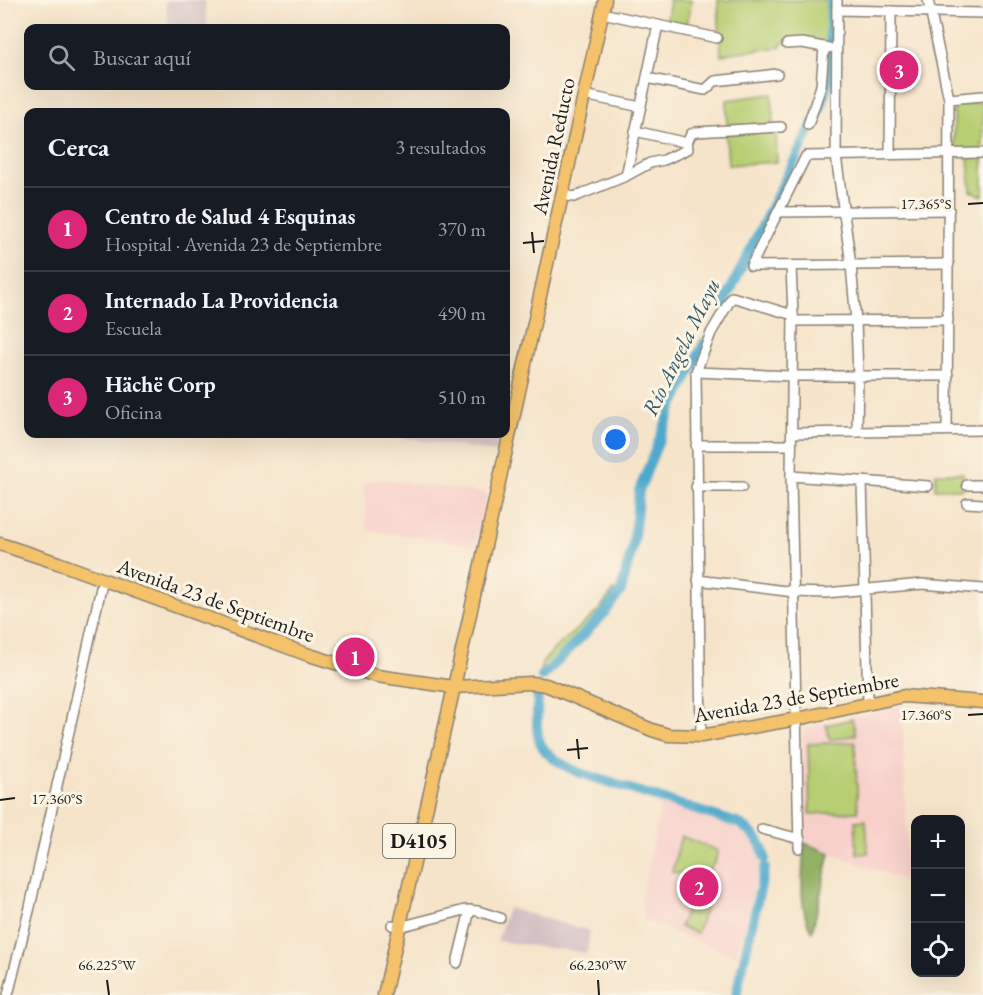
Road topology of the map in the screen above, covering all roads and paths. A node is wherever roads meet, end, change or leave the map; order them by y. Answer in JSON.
{"nodes":[{"id":1,"x":605,"y":0,"type":"edge"},
{"id":2,"x":928,"y":0,"type":"edge"},
{"id":3,"x":837,"y":5,"type":"edge"},
{"id":4,"x":891,"y":11,"type":"junction"},
{"id":5,"x":930,"y":12,"type":"junction"},
{"id":6,"x":602,"y":13,"type":"junction"},
{"id":7,"x":983,"y":13,"type":"edge"},
{"id":8,"x":658,"y":25,"type":"junction"},
{"id":9,"x":717,"y":38,"type":"dead end"},
{"id":10,"x":787,"y":44,"type":"dead end"},
{"id":11,"x":824,"y":48,"type":"junction"},
{"id":12,"x":837,"y":48,"type":"junction"},
{"id":13,"x":777,"y":74,"type":"dead end"},
{"id":14,"x":647,"y":78,"type":"junction"},
{"id":15,"x":584,"y":95,"type":"junction"},
{"id":16,"x":983,"y":96,"type":"edge"},
{"id":17,"x":949,"y":99,"type":"junction"},
{"id":18,"x":641,"y":107,"type":"junction"},
{"id":19,"x":808,"y":125,"type":"dead end"},
{"id":20,"x":781,"y":127,"type":"dead end"},
{"id":21,"x":635,"y":131,"type":"junction"},
{"id":22,"x":687,"y":142,"type":"junction"},
{"id":23,"x":983,"y":153,"type":"edge"},
{"id":24,"x":890,"y":154,"type":"junction"},
{"id":25,"x":948,"y":155,"type":"junction"},
{"id":26,"x":836,"y":156,"type":"junction"},
{"id":27,"x":626,"y":176,"type":"junction"},
{"id":28,"x":562,"y":195,"type":"junction"},
{"id":29,"x":948,"y":210,"type":"junction"},
{"id":30,"x":843,"y":211,"type":"junction"},
{"id":31,"x":780,"y":212,"type":"junction"},
{"id":32,"x":949,"y":264,"type":"junction"},
{"id":33,"x":851,"y":265,"type":"junction"},
{"id":34,"x":792,"y":266,"type":"junction"},
{"id":35,"x":793,"y":318,"type":"junction"},
{"id":36,"x":948,"y":320,"type":"junction"},
{"id":37,"x":856,"y":321,"type":"junction"},
{"id":38,"x":696,"y":372,"type":"junction"},
{"id":39,"x":858,"y":375,"type":"junction"},
{"id":40,"x":792,"y":376,"type":"junction"},
{"id":41,"x":948,"y":376,"type":"junction"},
{"id":42,"x":947,"y":430,"type":"junction"},
{"id":43,"x":983,"y":430,"type":"edge"},
{"id":44,"x":510,"y":432,"type":"edge"},
{"id":45,"x":857,"y":432,"type":"junction"},
{"id":46,"x":792,"y":433,"type":"junction"},
{"id":47,"x":509,"y":438,"type":"edge"},
{"id":48,"x":696,"y":445,"type":"junction"},
{"id":49,"x":791,"y":445,"type":"junction"},
{"id":50,"x":791,"y":476,"type":"junction"},
{"id":51,"x":862,"y":481,"type":"junction"},
{"id":52,"x":967,"y":485,"type":"dead end"},
{"id":53,"x":983,"y":485,"type":"edge"},
{"id":54,"x":928,"y":486,"type":"dead end"},
{"id":55,"x":696,"y":487,"type":"junction"},
{"id":56,"x":742,"y":487,"type":"dead end"},
{"id":57,"x":967,"y":503,"type":"dead end"},
{"id":58,"x":983,"y":504,"type":"edge"},
{"id":59,"x":0,"y":544,"type":"edge"},
{"id":60,"x":103,"y":579,"type":"junction"},
{"id":61,"x":698,"y":580,"type":"junction"},
{"id":62,"x":865,"y":589,"type":"junction"},
{"id":63,"x":983,"y":589,"type":"edge"},
{"id":64,"x":794,"y":592,"type":"junction"},
{"id":65,"x":454,"y":687,"type":"junction"},
{"id":66,"x":983,"y":702,"type":"edge"},
{"id":67,"x":868,"y":704,"type":"junction"},
{"id":68,"x":798,"y":719,"type":"junction"},
{"id":69,"x":701,"y":736,"type":"junction"},
{"id":70,"x":762,"y":829,"type":"dead end"},
{"id":71,"x":470,"y":910,"type":"junction"},
{"id":72,"x":500,"y":918,"type":"dead end"},
{"id":73,"x":396,"y":926,"type":"junction"},
{"id":74,"x":457,"y":963,"type":"dead end"},
{"id":75,"x":8,"y":995,"type":"edge"},
{"id":76,"x":384,"y":995,"type":"edge"}],
"edges":[{"from":1,"to":6,"type":"main road","name":"Avenida Reducto","number":"D4105"},
{"from":2,"to":5,"type":"street"},
{"from":3,"to":4,"type":"street"},
{"from":3,"to":12,"type":"street"},
{"from":4,"to":5,"type":"street"},
{"from":4,"to":24,"type":"street"},
{"from":5,"to":7,"type":"street"},
{"from":5,"to":17,"type":"street"},
{"from":6,"to":8,"type":"street"},
{"from":6,"to":15,"type":"main road","name":"Avenida Reducto","number":"D4105"},
{"from":8,"to":9,"type":"street"},
{"from":8,"to":14,"type":"street"},
{"from":10,"to":11,"type":"street"},
{"from":11,"to":12,"type":"street"},
{"from":11,"to":19,"type":"street"},
{"from":12,"to":26,"type":"street"},
{"from":13,"to":14,"type":"street"},
{"from":14,"to":18,"type":"street"},
{"from":15,"to":18,"type":"street"},
{"from":15,"to":28,"type":"main road","name":"Avenida Reducto","number":"D4105"},
{"from":16,"to":17,"type":"street"},
{"from":17,"to":25,"type":"street"},
{"from":18,"to":21,"type":"street"},
{"from":20,"to":22,"type":"street"},
{"from":21,"to":22,"type":"street"},
{"from":21,"to":27,"type":"street"},
{"from":22,"to":27,"type":"street"},
{"from":23,"to":25,"type":"street"},
{"from":24,"to":25,"type":"street"},
{"from":24,"to":26,"type":"street"},
{"from":25,"to":29,"type":"street"},
{"from":26,"to":30,"type":"street"},
{"from":26,"to":31,"type":"street"},
{"from":27,"to":28,"type":"street"},
{"from":28,"to":44,"type":"main road","name":"Avenida Reducto","number":"D4105"},
{"from":29,"to":30,"type":"street"},
{"from":29,"to":32,"type":"street"},
{"from":30,"to":31,"type":"street"},
{"from":30,"to":33,"type":"street"},
{"from":31,"to":34,"type":"street"},
{"from":32,"to":33,"type":"street"},
{"from":32,"to":36,"type":"street"},
{"from":33,"to":34,"type":"street"},
{"from":33,"to":37,"type":"street"},
{"from":34,"to":35,"type":"street"},
{"from":35,"to":37,"type":"street"},
{"from":35,"to":38,"type":"street"},
{"from":35,"to":40,"type":"street"},
{"from":36,"to":37,"type":"street"},
{"from":36,"to":41,"type":"street"},
{"from":37,"to":39,"type":"street"},
{"from":38,"to":40,"type":"street"},
{"from":38,"to":48,"type":"street"},
{"from":39,"to":40,"type":"street"},
{"from":39,"to":41,"type":"street"},
{"from":39,"to":45,"type":"street"},
{"from":40,"to":46,"type":"street"},
{"from":41,"to":42,"type":"street"},
{"from":42,"to":43,"type":"street"},
{"from":42,"to":45,"type":"street"},
{"from":45,"to":46,"type":"street"},
{"from":46,"to":49,"type":"street"},
{"from":47,"to":65,"type":"main road","name":"Avenida Reducto","number":"D4105"},
{"from":48,"to":49,"type":"street"},
{"from":48,"to":55,"type":"street"},
{"from":49,"to":50,"type":"street"},
{"from":50,"to":51,"type":"street"},
{"from":50,"to":64,"type":"street"},
{"from":51,"to":54,"type":"street"},
{"from":51,"to":62,"type":"street"},
{"from":52,"to":53,"type":"street"},
{"from":55,"to":56,"type":"street"},
{"from":55,"to":61,"type":"street"},
{"from":57,"to":58,"type":"street"},
{"from":59,"to":60,"type":"main road","name":"Avenida 23 de Septiembre"},
{"from":60,"to":65,"type":"main road","name":"Avenida 23 de Septiembre"},
{"from":60,"to":75,"type":"street"},
{"from":61,"to":64,"type":"street"},
{"from":61,"to":69,"type":"street"},
{"from":62,"to":63,"type":"street"},
{"from":62,"to":64,"type":"street"},
{"from":62,"to":67,"type":"street"},
{"from":64,"to":68,"type":"street"},
{"from":65,"to":69,"type":"main road","name":"Avenida 23 de Septiembre"},
{"from":65,"to":73,"type":"main road","number":"D4105"},
{"from":66,"to":67,"type":"main road","name":"Avenida 23 de Septiembre"},
{"from":67,"to":68,"type":"main road","name":"Avenida 23 de Septiembre"},
{"from":68,"to":69,"type":"main road","name":"Avenida 23 de Septiembre"},
{"from":68,"to":70,"type":"street"},
{"from":71,"to":72,"type":"street"},
{"from":71,"to":73,"type":"street"},
{"from":71,"to":74,"type":"street"},
{"from":73,"to":76,"type":"main road","number":"D4105"}]}
